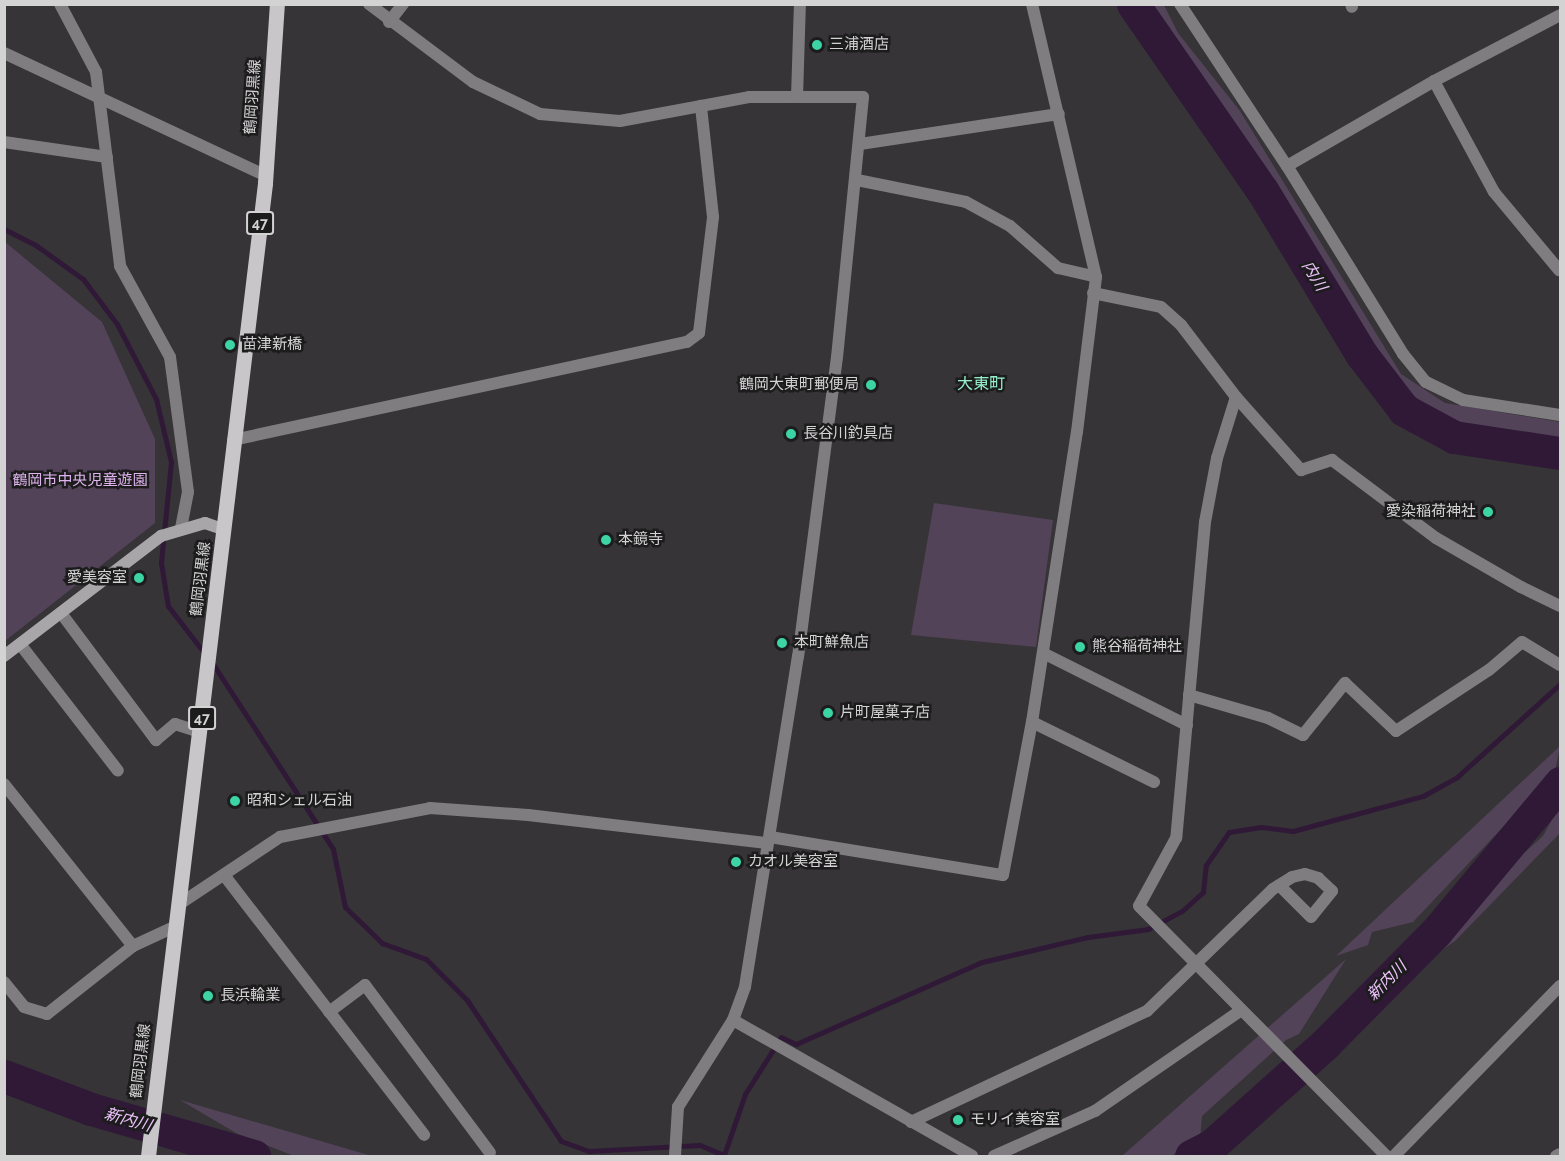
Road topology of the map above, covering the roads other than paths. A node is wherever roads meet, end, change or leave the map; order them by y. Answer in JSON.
{"nodes":[{"id":1,"x":60,"y":4,"type":"edge"},
{"id":2,"x":277,"y":4,"type":"edge"},
{"id":3,"x":369,"y":4,"type":"edge"},
{"id":4,"x":403,"y":4,"type":"edge"},
{"id":5,"x":800,"y":4,"type":"edge"},
{"id":6,"x":1032,"y":4,"type":"edge"},
{"id":7,"x":1180,"y":4,"type":"edge"},
{"id":8,"x":1560,"y":15,"type":"edge"},
{"id":9,"x":389,"y":22,"type":"junction"},
{"id":10,"x":4,"y":53,"type":"edge"},
{"id":11,"x":1434,"y":81,"type":"junction"},
{"id":12,"x":797,"y":98,"type":"junction"},
{"id":13,"x":98,"y":99,"type":"junction"},
{"id":14,"x":701,"y":106,"type":"junction"},
{"id":15,"x":1059,"y":114,"type":"junction"},
{"id":16,"x":4,"y":142,"type":"edge"},
{"id":17,"x":860,"y":144,"type":"junction"},
{"id":18,"x":107,"y":157,"type":"junction"},
{"id":19,"x":1287,"y":166,"type":"junction"},
{"id":20,"x":266,"y":176,"type":"junction"},
{"id":21,"x":857,"y":180,"type":"junction"},
{"id":22,"x":1559,"y":270,"type":"dead end"},
{"id":23,"x":1096,"y":277,"type":"junction"},
{"id":24,"x":1093,"y":293,"type":"junction"},
{"id":25,"x":1236,"y":398,"type":"junction"},
{"id":26,"x":1560,"y":415,"type":"edge"},
{"id":27,"x":233,"y":440,"type":"junction"},
{"id":28,"x":181,"y":528,"type":"junction"},
{"id":29,"x":225,"y":530,"type":"junction"},
{"id":30,"x":1560,"y":606,"type":"edge"},
{"id":31,"x":61,"y":613,"type":"junction"},
{"id":32,"x":20,"y":644,"type":"junction"},
{"id":33,"x":1043,"y":653,"type":"junction"},
{"id":34,"x":4,"y":656,"type":"edge"},
{"id":35,"x":1560,"y":665,"type":"edge"},
{"id":36,"x":1189,"y":695,"type":"junction"},
{"id":37,"x":1032,"y":722,"type":"junction"},
{"id":38,"x":1186,"y":725,"type":"junction"},
{"id":39,"x":200,"y":732,"type":"junction"},
{"id":40,"x":118,"y":771,"type":"dead end"},
{"id":41,"x":1154,"y":782,"type":"dead end"},
{"id":42,"x":4,"y":784,"type":"edge"},
{"id":43,"x":768,"y":840,"type":"junction"},
{"id":44,"x":224,"y":875,"type":"junction"},
{"id":45,"x":1279,"y":885,"type":"dead end"},
{"id":46,"x":178,"y":905,"type":"junction"},
{"id":47,"x":176,"y":926,"type":"junction"},
{"id":48,"x":133,"y":946,"type":"junction"},
{"id":49,"x":1196,"y":965,"type":"junction"},
{"id":50,"x":4,"y":982,"type":"edge"},
{"id":51,"x":1560,"y":986,"type":"edge"},
{"id":52,"x":1240,"y":1011,"type":"junction"},
{"id":53,"x":329,"y":1012,"type":"junction"},
{"id":54,"x":733,"y":1020,"type":"junction"},
{"id":55,"x":911,"y":1122,"type":"junction"},
{"id":56,"x":424,"y":1135,"type":"dead end"},
{"id":57,"x":490,"y":1153,"type":"dead end"},
{"id":58,"x":1560,"y":1154,"type":"edge"},
{"id":59,"x":148,"y":1156,"type":"edge"},
{"id":60,"x":675,"y":1156,"type":"edge"},
{"id":61,"x":972,"y":1156,"type":"edge"},
{"id":62,"x":994,"y":1156,"type":"edge"},
{"id":63,"x":1386,"y":1156,"type":"edge"},
{"id":64,"x":1394,"y":1156,"type":"edge"},
{"id":65,"x":1556,"y":1156,"type":"edge"}],
"edges":[{"from":1,"to":13,"type":"street"},
{"from":2,"to":20,"type":"main road","name":"鶴岡羽黒線","number":"47"},
{"from":3,"to":9,"type":"street"},
{"from":4,"to":9,"type":"street"},
{"from":5,"to":12,"type":"street"},
{"from":6,"to":15,"type":"street"},
{"from":7,"to":19,"type":"street"},
{"from":8,"to":11,"type":"street"},
{"from":9,"to":14,"type":"street"},
{"from":10,"to":13,"type":"street"},
{"from":11,"to":19,"type":"street"},
{"from":11,"to":22,"type":"street"},
{"from":12,"to":14,"type":"street"},
{"from":12,"to":17,"type":"street"},
{"from":13,"to":18,"type":"street"},
{"from":13,"to":20,"type":"street"},
{"from":14,"to":27,"type":"street"},
{"from":15,"to":17,"type":"street"},
{"from":15,"to":23,"type":"street"},
{"from":16,"to":18,"type":"street"},
{"from":17,"to":21,"type":"street"},
{"from":18,"to":28,"type":"street"},
{"from":19,"to":26,"type":"street"},
{"from":20,"to":27,"type":"main road","name":"鶴岡羽黒線","number":"47"},
{"from":21,"to":23,"type":"street"},
{"from":21,"to":43,"type":"street"},
{"from":23,"to":24,"type":"street"},
{"from":24,"to":25,"type":"street"},
{"from":24,"to":33,"type":"street"},
{"from":25,"to":30,"type":"street"},
{"from":25,"to":36,"type":"street"},
{"from":27,"to":29,"type":"main road","name":"鶴岡羽黒線","number":"47"},
{"from":28,"to":29,"type":"street"},
{"from":28,"to":31,"type":"street"},
{"from":29,"to":39,"type":"main road","name":"鶴岡羽黒線","number":"47"},
{"from":31,"to":32,"type":"street"},
{"from":31,"to":39,"type":"street"},
{"from":32,"to":34,"type":"street"},
{"from":32,"to":40,"type":"street"},
{"from":33,"to":37,"type":"street"},
{"from":33,"to":38,"type":"street"},
{"from":35,"to":36,"type":"street"},
{"from":36,"to":38,"type":"street"},
{"from":37,"to":41,"type":"street"},
{"from":37,"to":43,"type":"street"},
{"from":38,"to":49,"type":"street"},
{"from":39,"to":46,"type":"main road","name":"鶴岡羽黒線","number":"47"},
{"from":42,"to":48,"type":"street"},
{"from":43,"to":44,"type":"street"},
{"from":43,"to":54,"type":"street"},
{"from":44,"to":46,"type":"street"},
{"from":44,"to":53,"type":"street"},
{"from":45,"to":49,"type":"street"},
{"from":46,"to":47,"type":"main road","name":"鶴岡羽黒線","number":"47"},
{"from":47,"to":48,"type":"street"},
{"from":47,"to":59,"type":"main road","name":"鶴岡羽黒線","number":"47"},
{"from":48,"to":50,"type":"street"},
{"from":49,"to":52,"type":"street"},
{"from":49,"to":55,"type":"street"},
{"from":51,"to":64,"type":"street"},
{"from":52,"to":62,"type":"street"},
{"from":52,"to":63,"type":"street"},
{"from":53,"to":56,"type":"street"},
{"from":53,"to":57,"type":"street"},
{"from":54,"to":55,"type":"street"},
{"from":54,"to":60,"type":"street"},
{"from":55,"to":61,"type":"street"},
{"from":58,"to":65,"type":"street"}]}
